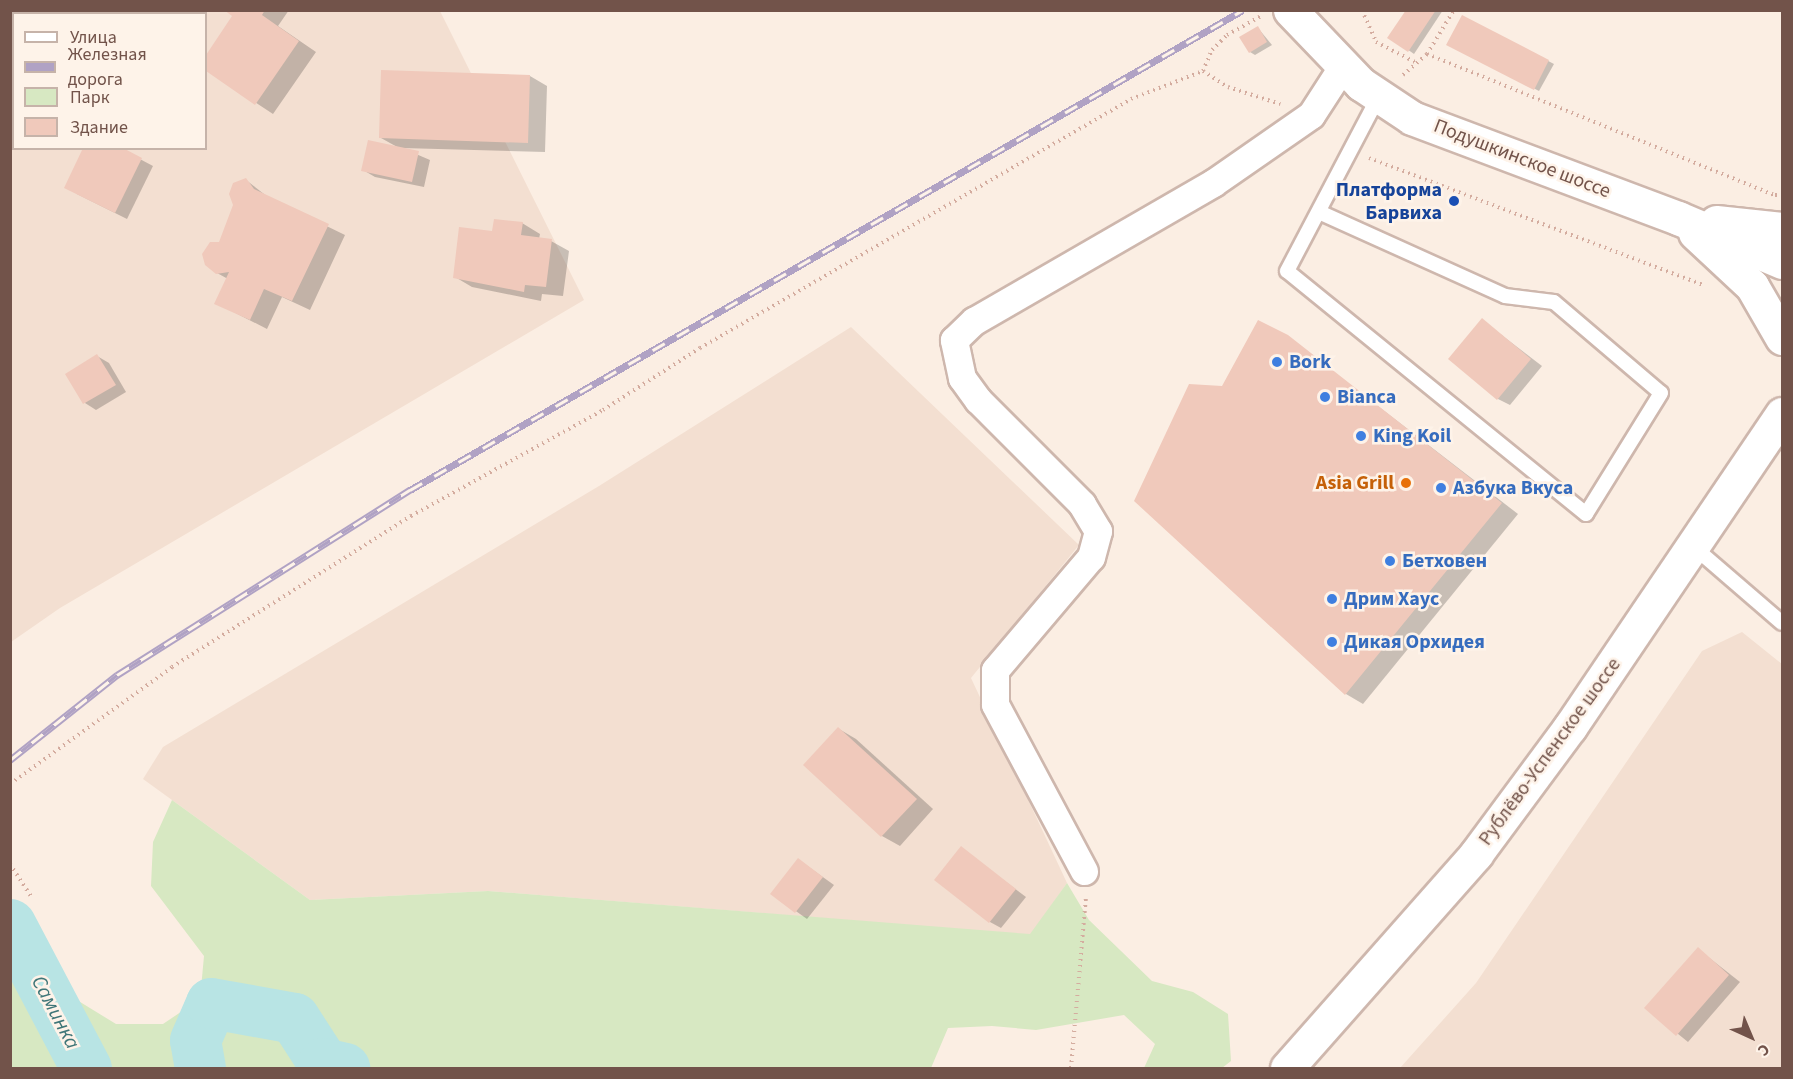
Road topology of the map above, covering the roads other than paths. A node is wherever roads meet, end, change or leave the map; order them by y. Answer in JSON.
{"nodes":[{"id":1,"x":1290,"y":10,"type":"edge"},
{"id":2,"x":1342,"y":67,"type":"junction"},
{"id":3,"x":1378,"y":98,"type":"junction"},
{"id":4,"x":1319,"y":212,"type":"junction"},
{"id":5,"x":1678,"y":218,"type":"junction"},
{"id":6,"x":1782,"y":229,"type":"edge"},
{"id":7,"x":1782,"y":262,"type":"edge"},
{"id":8,"x":1782,"y":338,"type":"edge"},
{"id":9,"x":1782,"y":414,"type":"edge"},
{"id":10,"x":1694,"y":547,"type":"junction"},
{"id":11,"x":1782,"y":623,"type":"edge"},
{"id":12,"x":1084,"y":871,"type":"road end"},
{"id":13,"x":1287,"y":1068,"type":"edge"}],
"edges":[{"from":1,"to":2,"type":"main road","name":"Подушкинское шоссе"},
{"from":2,"to":3,"type":"main road","name":"Подушкинское шоссе"},
{"from":2,"to":12,"type":"street"},
{"from":3,"to":4,"type":"lane"},
{"from":3,"to":5,"type":"main road","name":"Подушкинское шоссе"},
{"from":4,"to":4,"type":"lane"},
{"from":5,"to":6,"type":"main road"},
{"from":5,"to":7,"type":"main road","name":"Подушкинское шоссе"},
{"from":5,"to":8,"type":"main road"},
{"from":9,"to":10,"type":"main road","name":"Рублёво-Успенское шоссе"},
{"from":10,"to":11,"type":"lane"},
{"from":10,"to":13,"type":"main road","name":"Рублёво-Успенское шоссе"}]}
